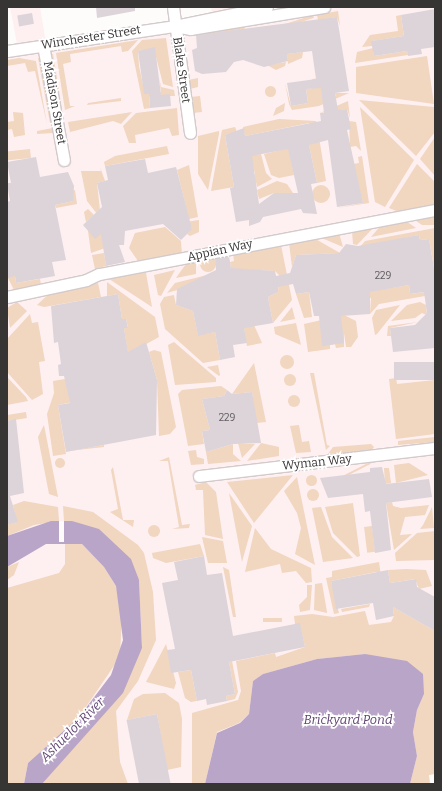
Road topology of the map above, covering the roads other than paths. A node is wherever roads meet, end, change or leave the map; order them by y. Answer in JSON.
{"nodes":[{"id":1,"x":173,"y":7,"type":"edge"},
{"id":2,"x":267,"y":7,"type":"edge"},
{"id":3,"x":324,"y":7,"type":"edge"},
{"id":4,"x":175,"y":26,"type":"junction"},
{"id":5,"x":43,"y":45,"type":"junction"},
{"id":6,"x":7,"y":51,"type":"edge"},
{"id":7,"x":190,"y":133,"type":"dead end"},
{"id":8,"x":64,"y":160,"type":"dead end"},
{"id":9,"x":435,"y":210,"type":"edge"},
{"id":10,"x":7,"y":297,"type":"edge"},
{"id":11,"x":435,"y":448,"type":"edge"},
{"id":12,"x":199,"y":476,"type":"dead end"}],
"edges":[{"from":1,"to":4,"type":"street","name":"Blake Street"},
{"from":2,"to":4,"type":"street","name":"Winchester Street"},
{"from":3,"to":4,"type":"street","name":"Winchester Street"},
{"from":4,"to":5,"type":"street","name":"Winchester Street"},
{"from":4,"to":7,"type":"street","name":"Blake Street"},
{"from":5,"to":6,"type":"street","name":"Winchester Street"},
{"from":5,"to":8,"type":"street","name":"Madison Street"},
{"from":9,"to":10,"type":"street","name":"Appian Way"},
{"from":11,"to":12,"type":"street","name":"Wyman Way"}]}
